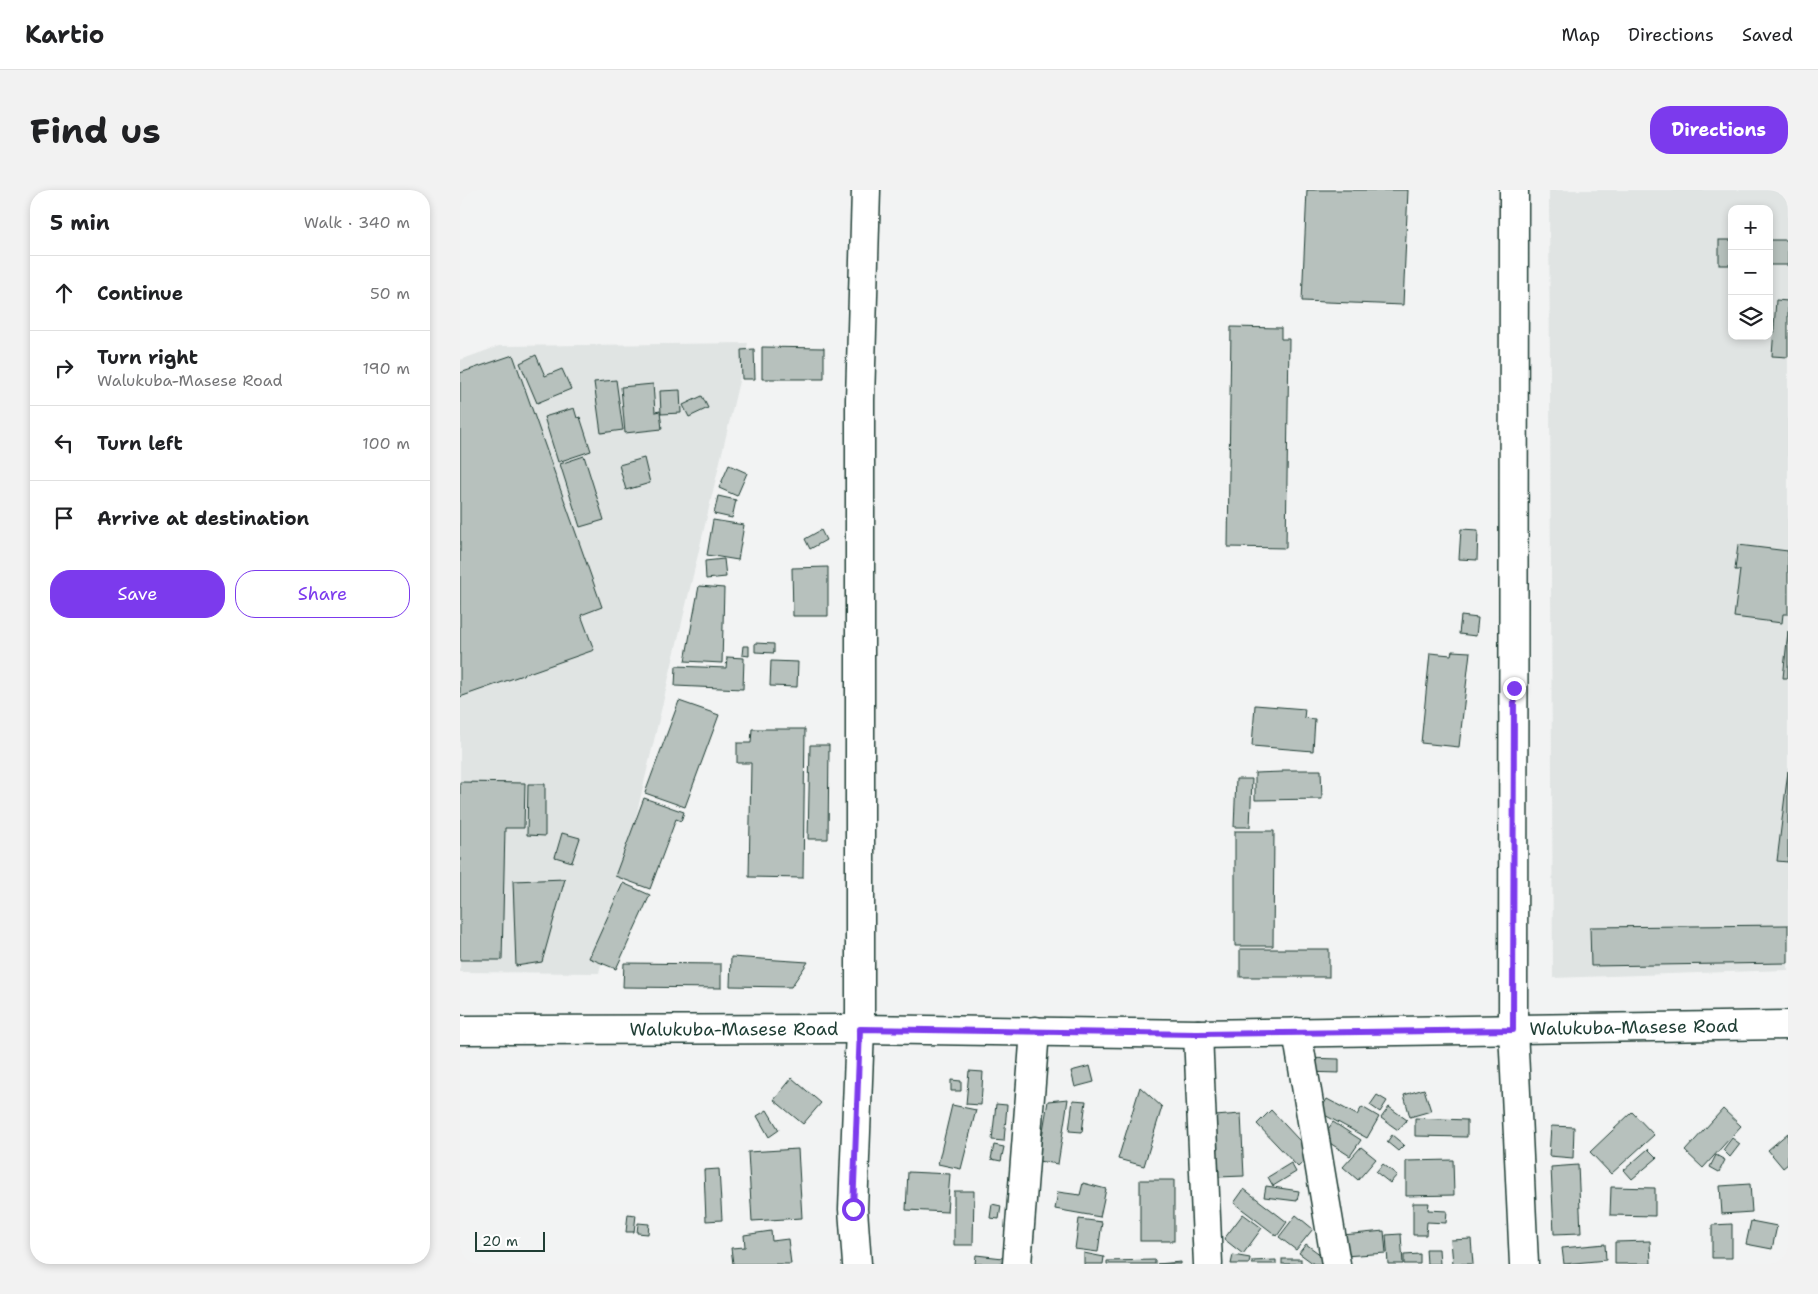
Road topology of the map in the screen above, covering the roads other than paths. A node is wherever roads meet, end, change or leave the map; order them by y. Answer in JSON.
{"nodes":[{"id":1,"x":866,"y":190,"type":"edge"},
{"id":2,"x":1514,"y":190,"type":"edge"},
{"id":3,"x":1788,"y":1025,"type":"edge"},
{"id":4,"x":860,"y":1029,"type":"junction"},
{"id":5,"x":460,"y":1030,"type":"edge"},
{"id":6,"x":1513,"y":1030,"type":"junction"},
{"id":7,"x":1035,"y":1031,"type":"junction"},
{"id":8,"x":1297,"y":1032,"type":"junction"},
{"id":9,"x":1198,"y":1034,"type":"junction"},
{"id":10,"x":857,"y":1264,"type":"edge"},
{"id":11,"x":1017,"y":1264,"type":"edge"},
{"id":12,"x":1208,"y":1264,"type":"edge"},
{"id":13,"x":1336,"y":1264,"type":"edge"},
{"id":14,"x":1524,"y":1264,"type":"edge"}],
"edges":[{"from":1,"to":4,"type":"street"},
{"from":2,"to":6,"type":"street"},
{"from":3,"to":6,"type":"street","name":"Walukuba-Masese Road"},
{"from":4,"to":5,"type":"street","name":"Walukuba-Masese Road"},
{"from":4,"to":7,"type":"street","name":"Walukuba-Masese Road"},
{"from":4,"to":10,"type":"street"},
{"from":6,"to":8,"type":"street","name":"Walukuba-Masese Road"},
{"from":6,"to":14,"type":"street"},
{"from":7,"to":9,"type":"street","name":"Walukuba-Masese Road"},
{"from":7,"to":11,"type":"street"},
{"from":8,"to":9,"type":"street","name":"Walukuba-Masese Road"},
{"from":8,"to":13,"type":"street"},
{"from":9,"to":12,"type":"street"}]}
